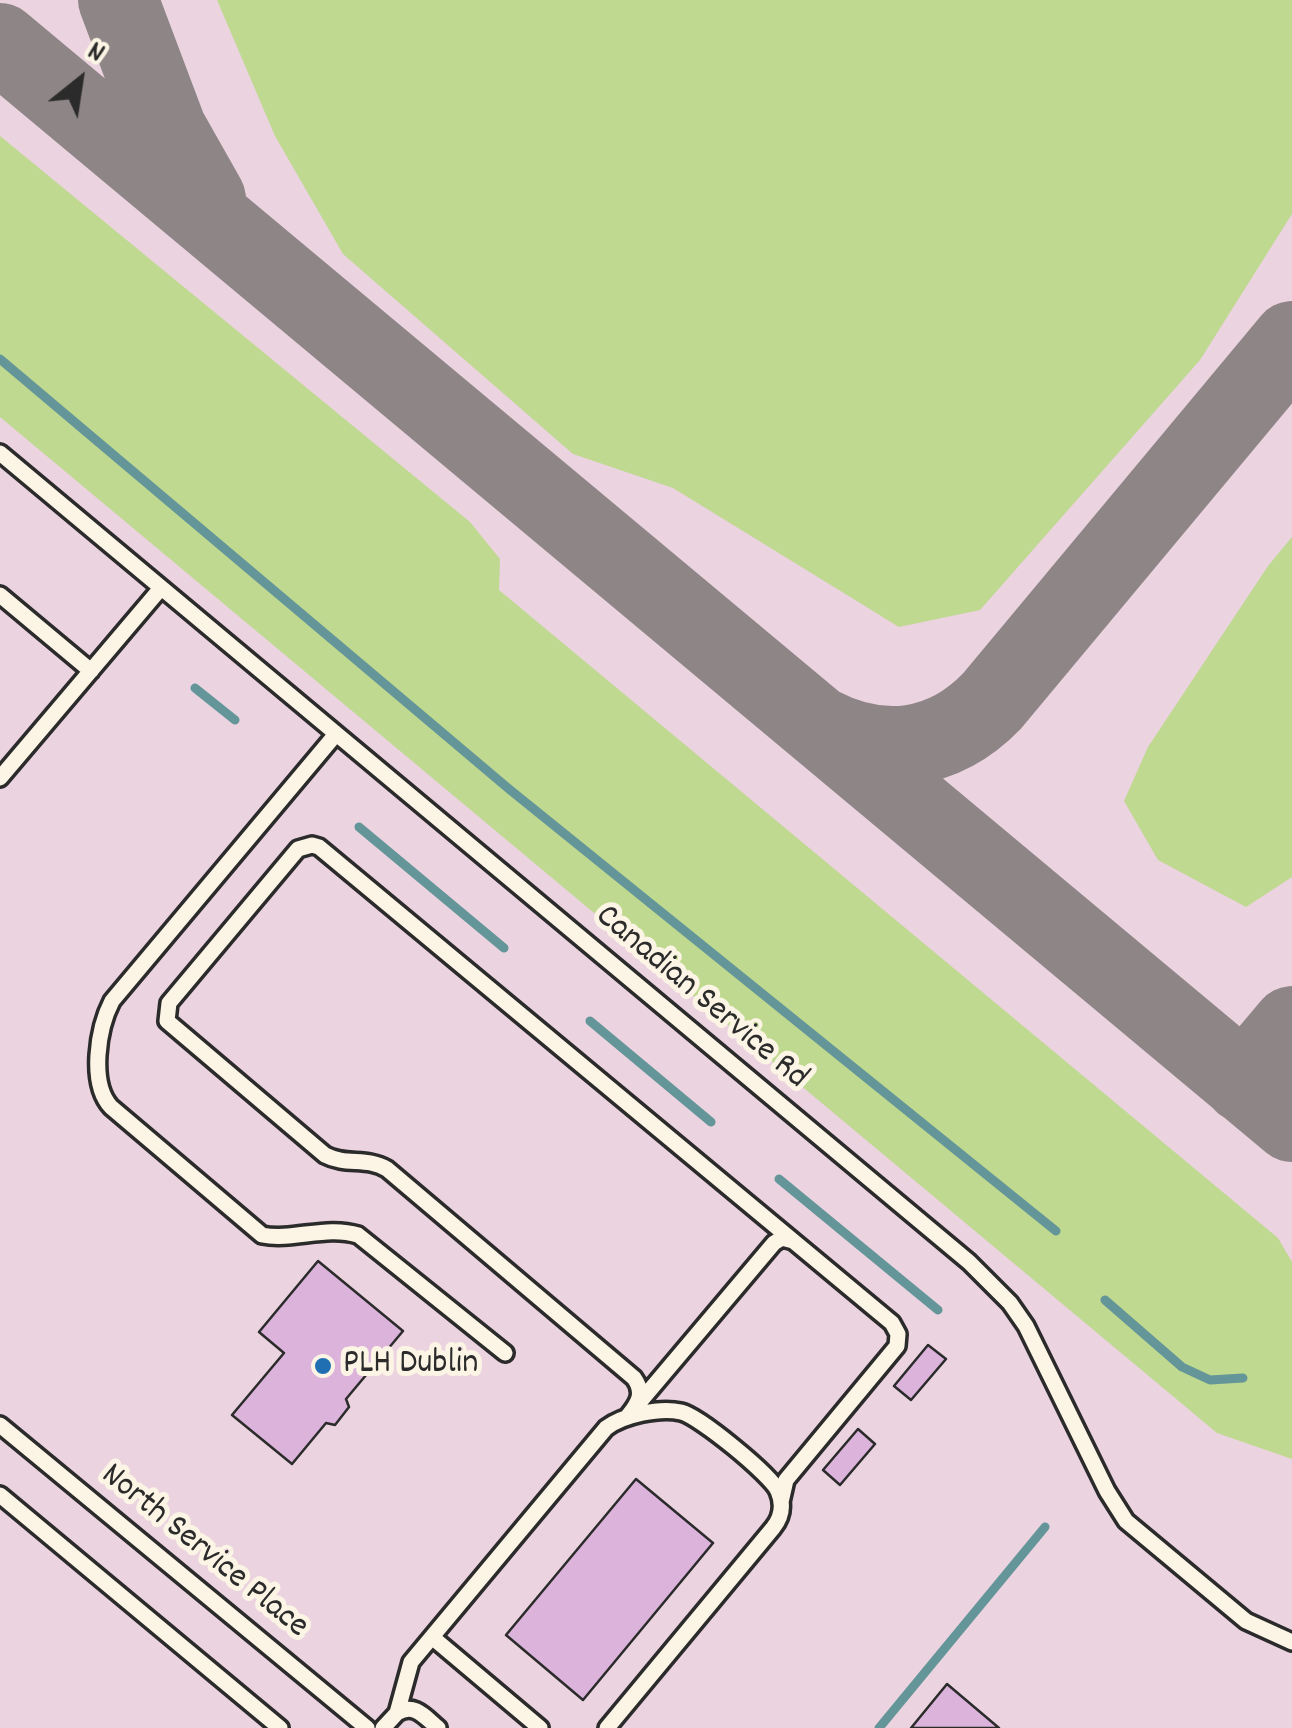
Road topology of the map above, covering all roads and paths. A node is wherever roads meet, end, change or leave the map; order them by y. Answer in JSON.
{"nodes":[{"id":1,"x":0,"y":453,"type":"edge"},
{"id":2,"x":161,"y":588,"type":"junction"},
{"id":3,"x":0,"y":596,"type":"edge"},
{"id":4,"x":91,"y":671,"type":"junction"},
{"id":5,"x":336,"y":734,"type":"junction"},
{"id":6,"x":0,"y":778,"type":"edge"},
{"id":7,"x":793,"y":1241,"type":"junction"},
{"id":8,"x":505,"y":1353,"type":"dead end"},
{"id":9,"x":632,"y":1411,"type":"junction"},
{"id":10,"x":0,"y":1425,"type":"edge"},
{"id":11,"x":0,"y":1494,"type":"edge"},
{"id":12,"x":781,"y":1502,"type":"junction"},
{"id":13,"x":432,"y":1636,"type":"junction"},
{"id":14,"x":1292,"y":1642,"type":"edge"},
{"id":15,"x":397,"y":1712,"type":"junction"},
{"id":16,"x":280,"y":1728,"type":"edge"},
{"id":17,"x":368,"y":1728,"type":"edge"},
{"id":18,"x":383,"y":1728,"type":"edge"},
{"id":19,"x":438,"y":1728,"type":"edge"},
{"id":20,"x":540,"y":1728,"type":"edge"},
{"id":21,"x":607,"y":1728,"type":"edge"}],
"edges":[{"from":1,"to":2,"type":"lane","name":"Canadian Service Rd"},
{"from":2,"to":4,"type":"lane"},
{"from":2,"to":5,"type":"lane","name":"Canadian Service Rd"},
{"from":3,"to":4,"type":"lane"},
{"from":4,"to":6,"type":"lane"},
{"from":5,"to":8,"type":"lane"},
{"from":5,"to":14,"type":"lane","name":"Canadian Service Rd"},
{"from":7,"to":9,"type":"lane"},
{"from":7,"to":9,"type":"lane"},
{"from":7,"to":12,"type":"lane"},
{"from":9,"to":12,"type":"lane"},
{"from":9,"to":13,"type":"lane"},
{"from":10,"to":17,"type":"lane","name":"North Service Place"},
{"from":11,"to":16,"type":"lane"},
{"from":12,"to":21,"type":"lane"},
{"from":13,"to":15,"type":"lane"},
{"from":13,"to":20,"type":"lane"},
{"from":15,"to":18,"type":"lane"},
{"from":15,"to":19,"type":"lane"}]}
